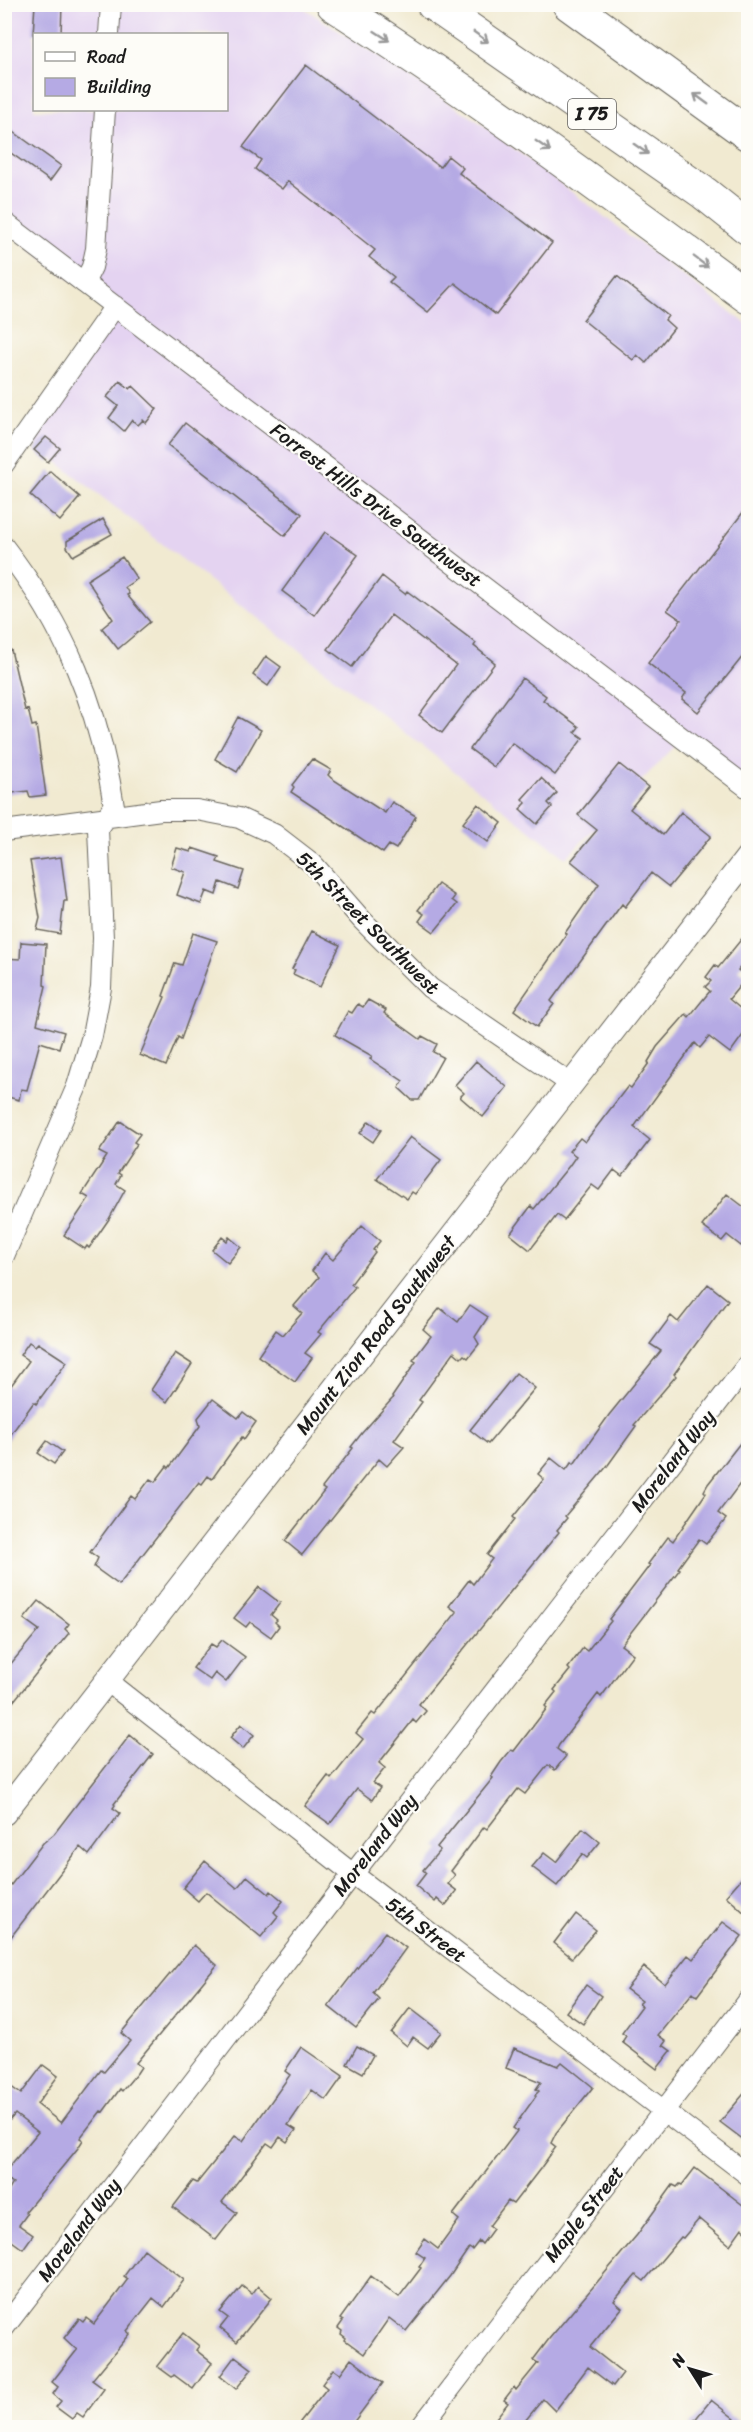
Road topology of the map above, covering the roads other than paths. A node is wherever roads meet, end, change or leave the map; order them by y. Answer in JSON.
{"nodes":[{"id":1,"x":111,"y":4,"type":"edge"},
{"id":2,"x":333,"y":4,"type":"edge"},
{"id":3,"x":433,"y":4,"type":"edge"},
{"id":4,"x":569,"y":4,"type":"edge"},
{"id":5,"x":109,"y":33,"type":"edge"},
{"id":6,"x":105,"y":111,"type":"edge"},
{"id":7,"x":748,"y":134,"type":"edge"},
{"id":8,"x":4,"y":222,"type":"edge"},
{"id":9,"x":748,"y":228,"type":"edge"},
{"id":10,"x":84,"y":283,"type":"junction"},
{"id":11,"x":748,"y":297,"type":"edge"},
{"id":12,"x":115,"y":306,"type":"junction"},
{"id":13,"x":4,"y":464,"type":"edge"},
{"id":14,"x":4,"y":547,"type":"edge"},
{"id":15,"x":748,"y":788,"type":"edge"},
{"id":16,"x":106,"y":818,"type":"junction"},
{"id":17,"x":4,"y":831,"type":"edge"},
{"id":18,"x":748,"y":858,"type":"edge"},
{"id":19,"x":571,"y":1084,"type":"junction"},
{"id":20,"x":4,"y":1256,"type":"edge"},
{"id":21,"x":748,"y":1364,"type":"edge"},
{"id":22,"x":107,"y":1681,"type":"junction"},
{"id":23,"x":4,"y":1813,"type":"edge"},
{"id":24,"x":353,"y":1874,"type":"junction"},
{"id":25,"x":748,"y":2001,"type":"edge"},
{"id":26,"x":664,"y":2111,"type":"junction"},
{"id":27,"x":748,"y":2175,"type":"edge"},
{"id":28,"x":4,"y":2328,"type":"edge"},
{"id":29,"x":420,"y":2427,"type":"edge"}],
"edges":[{"from":1,"to":5,"type":"street"},
{"from":2,"to":11,"type":"highway","one_way":true},
{"from":3,"to":9,"type":"highway","number":"I 75","one_way":true},
{"from":7,"to":4,"type":"highway","one_way":true},
{"from":6,"to":10,"type":"street"},
{"from":8,"to":10,"type":"street","name":"Forrest Hills Drive Southwest"},
{"from":10,"to":12,"type":"street","name":"Forrest Hills Drive Southwest"},
{"from":12,"to":13,"type":"street"},
{"from":12,"to":15,"type":"street","name":"Forrest Hills Drive Southwest"},
{"from":14,"to":16,"type":"street"},
{"from":16,"to":17,"type":"street","name":"5th Street Southwest"},
{"from":16,"to":19,"type":"street","name":"5th Street Southwest"},
{"from":16,"to":20,"type":"street"},
{"from":18,"to":19,"type":"street","name":"Mount Zion Road Southwest"},
{"from":19,"to":22,"type":"street","name":"Mount Zion Road Southwest"},
{"from":21,"to":24,"type":"street","name":"Moreland Way"},
{"from":22,"to":23,"type":"street","name":"Mount Zion Road Southwest"},
{"from":22,"to":24,"type":"street","name":"5th Street"},
{"from":24,"to":26,"type":"street","name":"5th Street"},
{"from":24,"to":28,"type":"street","name":"Moreland Way"},
{"from":25,"to":26,"type":"street","name":"Maple Street"},
{"from":26,"to":27,"type":"street","name":"5th Street"},
{"from":26,"to":29,"type":"street","name":"Maple Street"}]}
